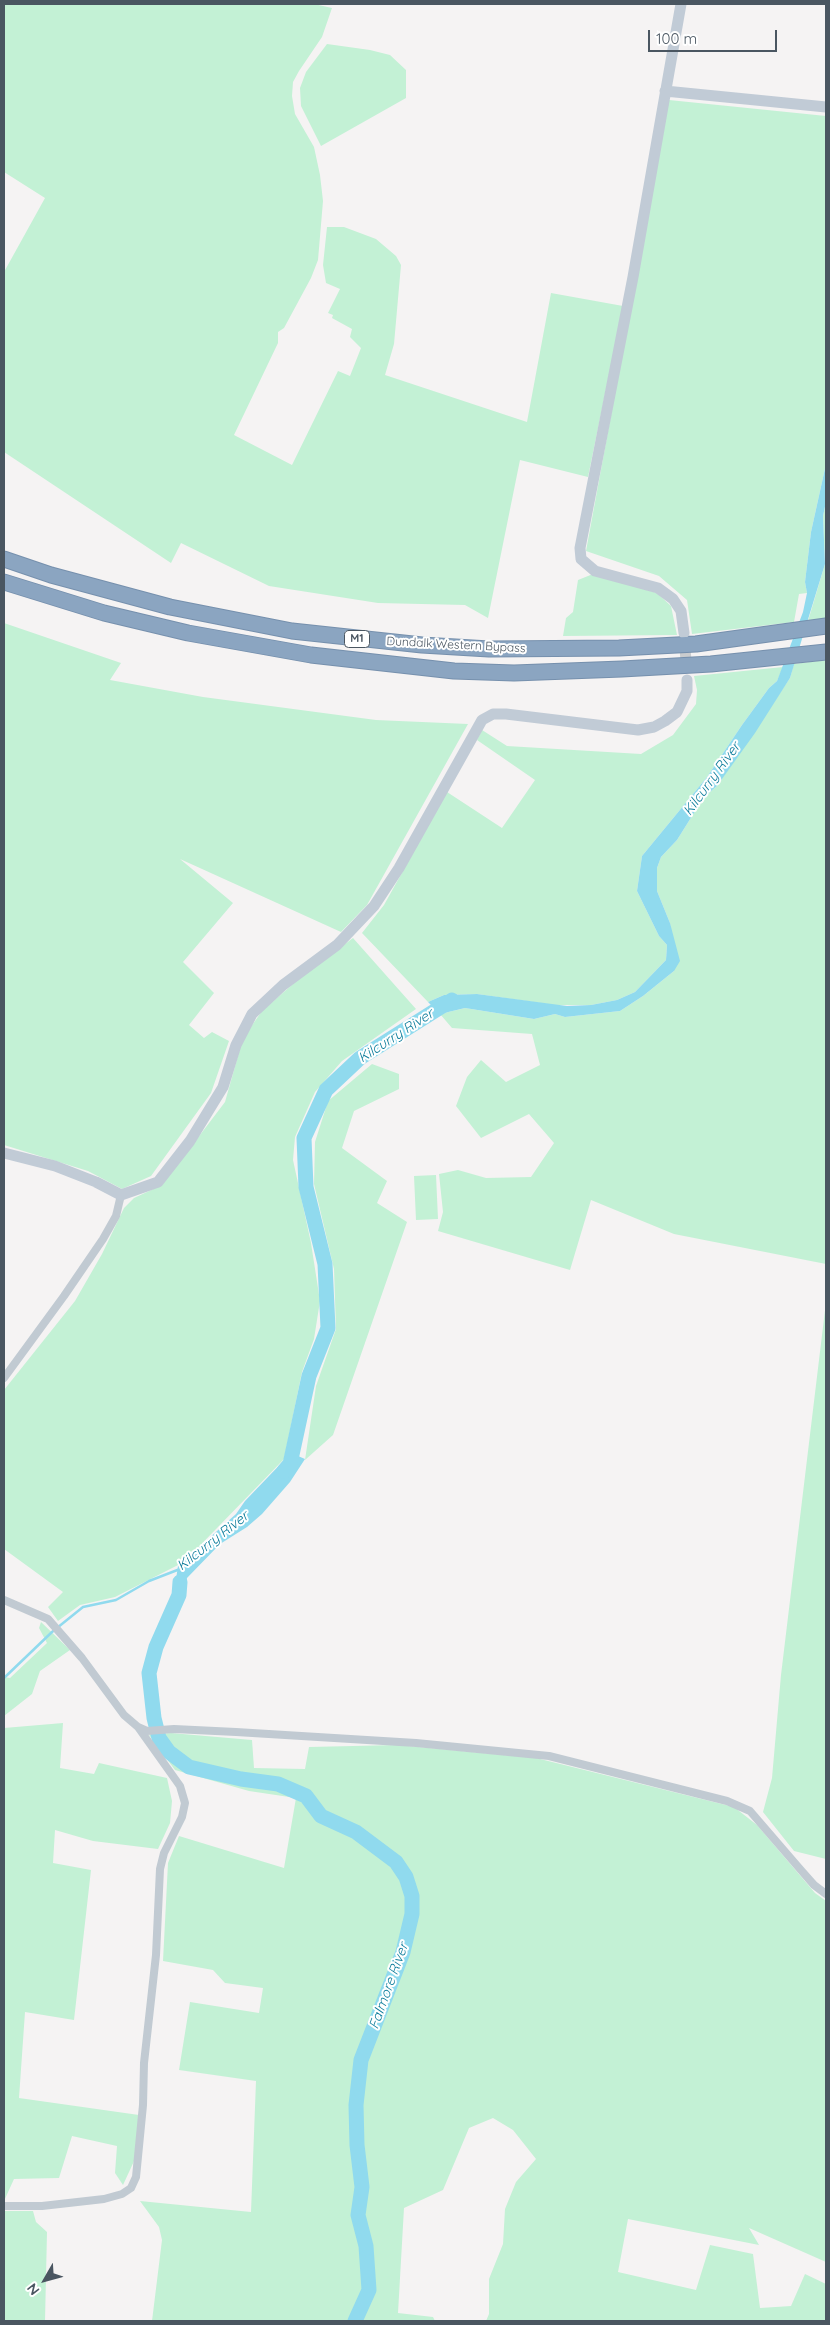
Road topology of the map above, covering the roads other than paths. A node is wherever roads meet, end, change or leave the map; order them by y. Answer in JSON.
{"nodes":[{"id":1,"x":681,"y":4,"type":"edge"},
{"id":2,"x":665,"y":91,"type":"junction"},
{"id":3,"x":826,"y":107,"type":"edge"},
{"id":4,"x":4,"y":559,"type":"edge"},
{"id":5,"x":4,"y":582,"type":"edge"},
{"id":6,"x":822,"y":627,"type":"edge"},
{"id":7,"x":684,"y":633,"type":"tunnel mouth"},
{"id":8,"x":819,"y":653,"type":"edge"},
{"id":9,"x":687,"y":680,"type":"tunnel mouth"},
{"id":10,"x":4,"y":1153,"type":"edge"},
{"id":11,"x":121,"y":1195,"type":"junction"},
{"id":12,"x":4,"y":1378,"type":"edge"},
{"id":13,"x":4,"y":1600,"type":"edge"},
{"id":14,"x":138,"y":1727,"type":"junction"},
{"id":15,"x":826,"y":1894,"type":"edge"},
{"id":16,"x":4,"y":2206,"type":"edge"}],
"edges":[{"from":1,"to":2,"type":"street"},
{"from":2,"to":3,"type":"street"},
{"from":2,"to":7,"type":"street"},
{"from":4,"to":6,"type":"highway","name":"Dundalk Western Bypass","number":"M1"},
{"from":5,"to":8,"type":"highway","name":"Dundalk Western Bypass","number":"M1"},
{"from":9,"to":11,"type":"street"},
{"from":10,"to":11,"type":"street"},
{"from":11,"to":12,"type":"street"},
{"from":13,"to":14,"type":"street"},
{"from":14,"to":15,"type":"street"},
{"from":14,"to":16,"type":"street"}]}
